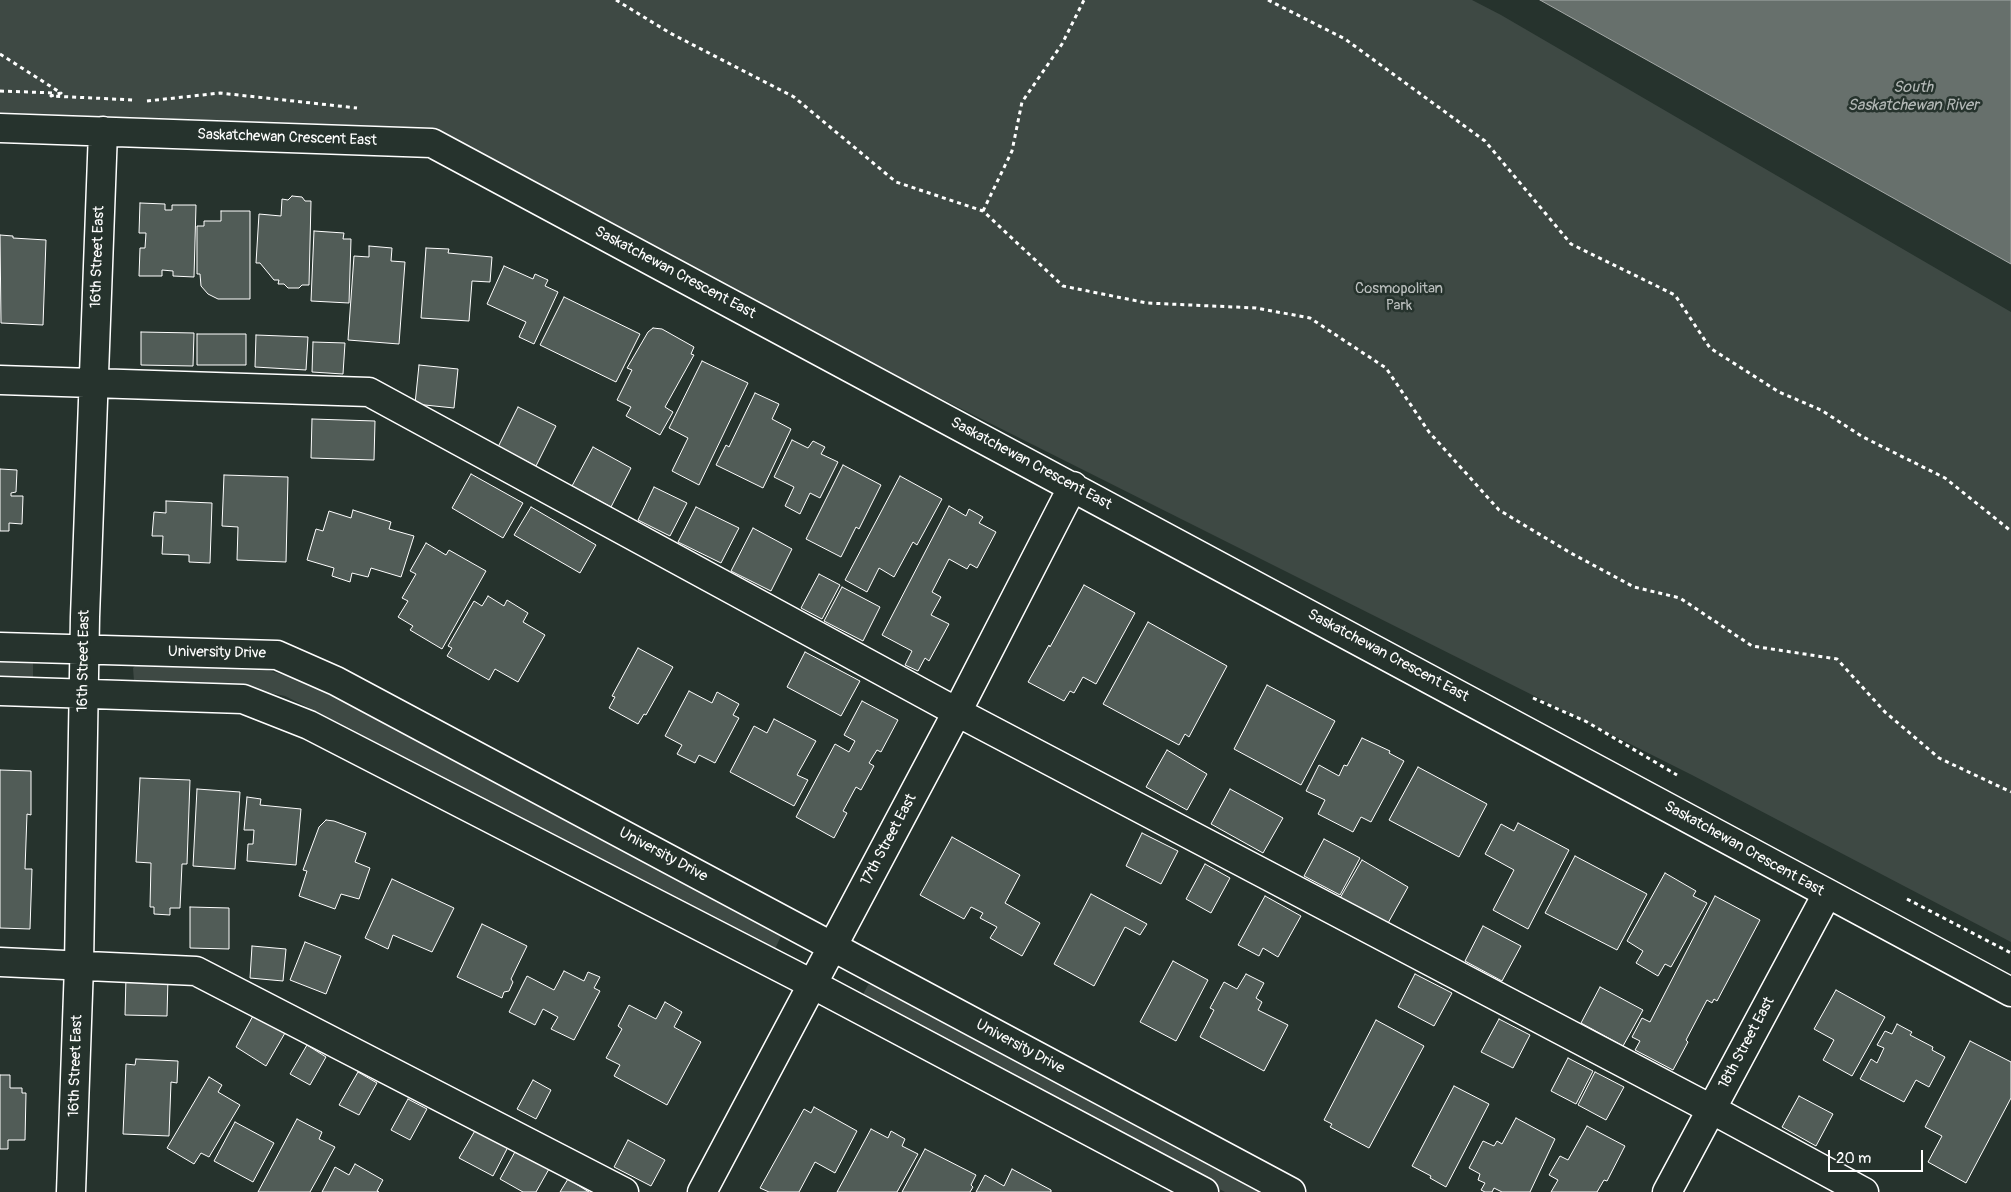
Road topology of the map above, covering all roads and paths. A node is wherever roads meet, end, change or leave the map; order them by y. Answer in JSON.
{"nodes":[{"id":1,"x":616,"y":0,"type":"edge"},
{"id":2,"x":1084,"y":0,"type":"edge"},
{"id":3,"x":1268,"y":0,"type":"edge"},
{"id":4,"x":0,"y":91,"type":"edge"},
{"id":5,"x":61,"y":94,"type":"dead end"},
{"id":6,"x":0,"y":128,"type":"edge"},
{"id":7,"x":104,"y":131,"type":"junction"},
{"id":8,"x":983,"y":211,"type":"junction"},
{"id":9,"x":0,"y":380,"type":"edge"},
{"id":10,"x":93,"y":384,"type":"junction"},
{"id":11,"x":1073,"y":486,"type":"junction"},
{"id":12,"x":2011,"y":531,"type":"edge"},
{"id":13,"x":0,"y":647,"type":"edge"},
{"id":14,"x":84,"y":650,"type":"junction"},
{"id":15,"x":0,"y":691,"type":"edge"},
{"id":16,"x":83,"y":694,"type":"junction"},
{"id":17,"x":957,"y":712,"type":"junction"},
{"id":18,"x":2011,"y":792,"type":"edge"},
{"id":19,"x":1828,"y":894,"type":"junction"},
{"id":20,"x":832,"y":946,"type":"junction"},
{"id":21,"x":0,"y":962,"type":"edge"},
{"id":22,"x":79,"y":964,"type":"junction"},
{"id":23,"x":812,"y":984,"type":"junction"},
{"id":24,"x":2011,"y":992,"type":"edge"},
{"id":25,"x":1711,"y":1109,"type":"junction"},
{"id":26,"x":71,"y":1192,"type":"edge"},
{"id":27,"x":624,"y":1192,"type":"edge"},
{"id":28,"x":702,"y":1192,"type":"edge"},
{"id":29,"x":1204,"y":1192,"type":"edge"},
{"id":30,"x":1291,"y":1192,"type":"edge"},
{"id":31,"x":1667,"y":1192,"type":"edge"},
{"id":32,"x":1864,"y":1192,"type":"edge"}],
"edges":[{"from":1,"to":8,"type":"path"},
{"from":2,"to":8,"type":"path"},
{"from":3,"to":12,"type":"path"},
{"from":4,"to":5,"type":"path"},
{"from":6,"to":7,"type":"street","name":"Saskatchewan Crescent East"},
{"from":7,"to":10,"type":"street","name":"16th Street East"},
{"from":7,"to":11,"type":"street","name":"Saskatchewan Crescent East"},
{"from":8,"to":18,"type":"path"},
{"from":9,"to":10,"type":"street"},
{"from":10,"to":14,"type":"street","name":"16th Street East"},
{"from":10,"to":17,"type":"street"},
{"from":11,"to":17,"type":"street","name":"17th Street East"},
{"from":11,"to":19,"type":"street","name":"Saskatchewan Crescent East"},
{"from":13,"to":14,"type":"street","name":"University Drive"},
{"from":14,"to":16,"type":"street","name":"16th Street East"},
{"from":14,"to":20,"type":"street","name":"University Drive"},
{"from":15,"to":16,"type":"street"},
{"from":16,"to":22,"type":"street","name":"16th Street East"},
{"from":16,"to":23,"type":"street"},
{"from":17,"to":20,"type":"street","name":"17th Street East"},
{"from":17,"to":25,"type":"street"},
{"from":19,"to":24,"type":"street","name":"Saskatchewan Crescent East"},
{"from":19,"to":25,"type":"street","name":"18th Street East"},
{"from":20,"to":23,"type":"street","name":"17th Street East"},
{"from":20,"to":30,"type":"street","name":"University Drive"},
{"from":21,"to":22,"type":"street"},
{"from":22,"to":26,"type":"street","name":"16th Street East"},
{"from":22,"to":27,"type":"street"},
{"from":23,"to":28,"type":"street","name":"17th Street East"},
{"from":23,"to":29,"type":"street"},
{"from":25,"to":31,"type":"street","name":"18th Street East"},
{"from":25,"to":32,"type":"street"}]}
